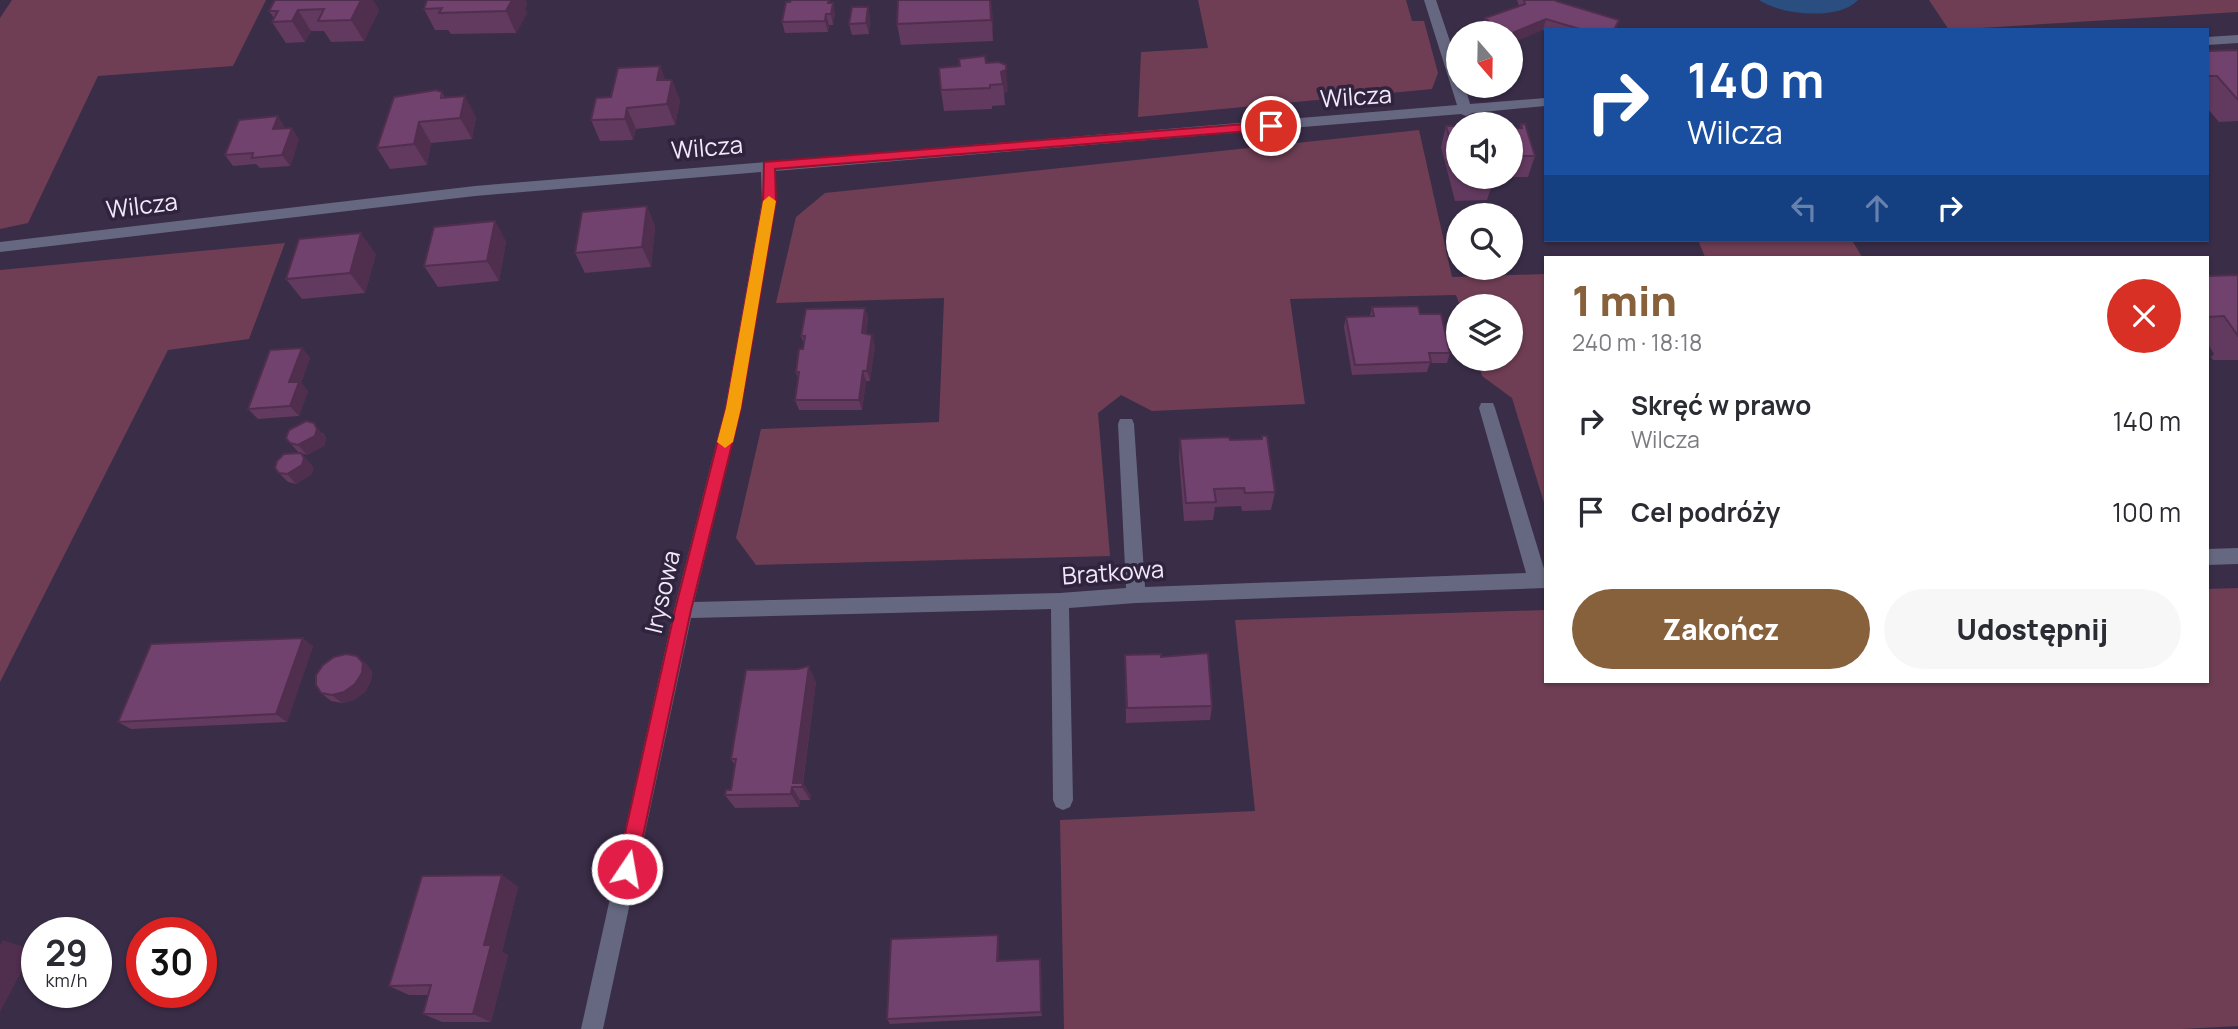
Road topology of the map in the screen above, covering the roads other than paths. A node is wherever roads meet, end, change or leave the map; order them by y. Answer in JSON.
{"nodes":[{"id":1,"x":1430,"y":0,"type":"edge"},
{"id":2,"x":2238,"y":39,"type":"edge"},
{"id":3,"x":2209,"y":41,"type":"edge"},
{"id":4,"x":1544,"y":102,"type":"edge"},
{"id":5,"x":1466,"y":111,"type":"junction"},
{"id":6,"x":768,"y":165,"type":"junction"},
{"id":7,"x":0,"y":247,"type":"edge"},
{"id":8,"x":1487,"y":408,"type":"dead end"},
{"id":9,"x":1126,"y":424,"type":"dead end"},
{"id":10,"x":2238,"y":556,"type":"edge"},
{"id":11,"x":2209,"y":557,"type":"edge"},
{"id":12,"x":1541,"y":580,"type":"edge"},
{"id":13,"x":1136,"y":595,"type":"junction"},
{"id":14,"x":1059,"y":601,"type":"junction"},
{"id":15,"x":683,"y":610,"type":"junction"},
{"id":16,"x":1063,"y":800,"type":"dead end"},
{"id":17,"x":592,"y":1029,"type":"edge"}],
"edges":[{"from":1,"to":5,"type":"street"},
{"from":2,"to":3,"type":"street"},
{"from":4,"to":5,"type":"street","name":"Wilcza"},
{"from":5,"to":6,"type":"street","name":"Wilcza"},
{"from":6,"to":7,"type":"street","name":"Wilcza"},
{"from":6,"to":15,"type":"street","name":"Irysowa"},
{"from":8,"to":12,"type":"street"},
{"from":9,"to":13,"type":"street"},
{"from":10,"to":11,"type":"street"},
{"from":12,"to":13,"type":"street","name":"Bratkowa"},
{"from":13,"to":14,"type":"street","name":"Bratkowa"},
{"from":14,"to":15,"type":"street","name":"Bratkowa"},
{"from":14,"to":16,"type":"street"},
{"from":15,"to":17,"type":"street","name":"Irysowa"}]}
